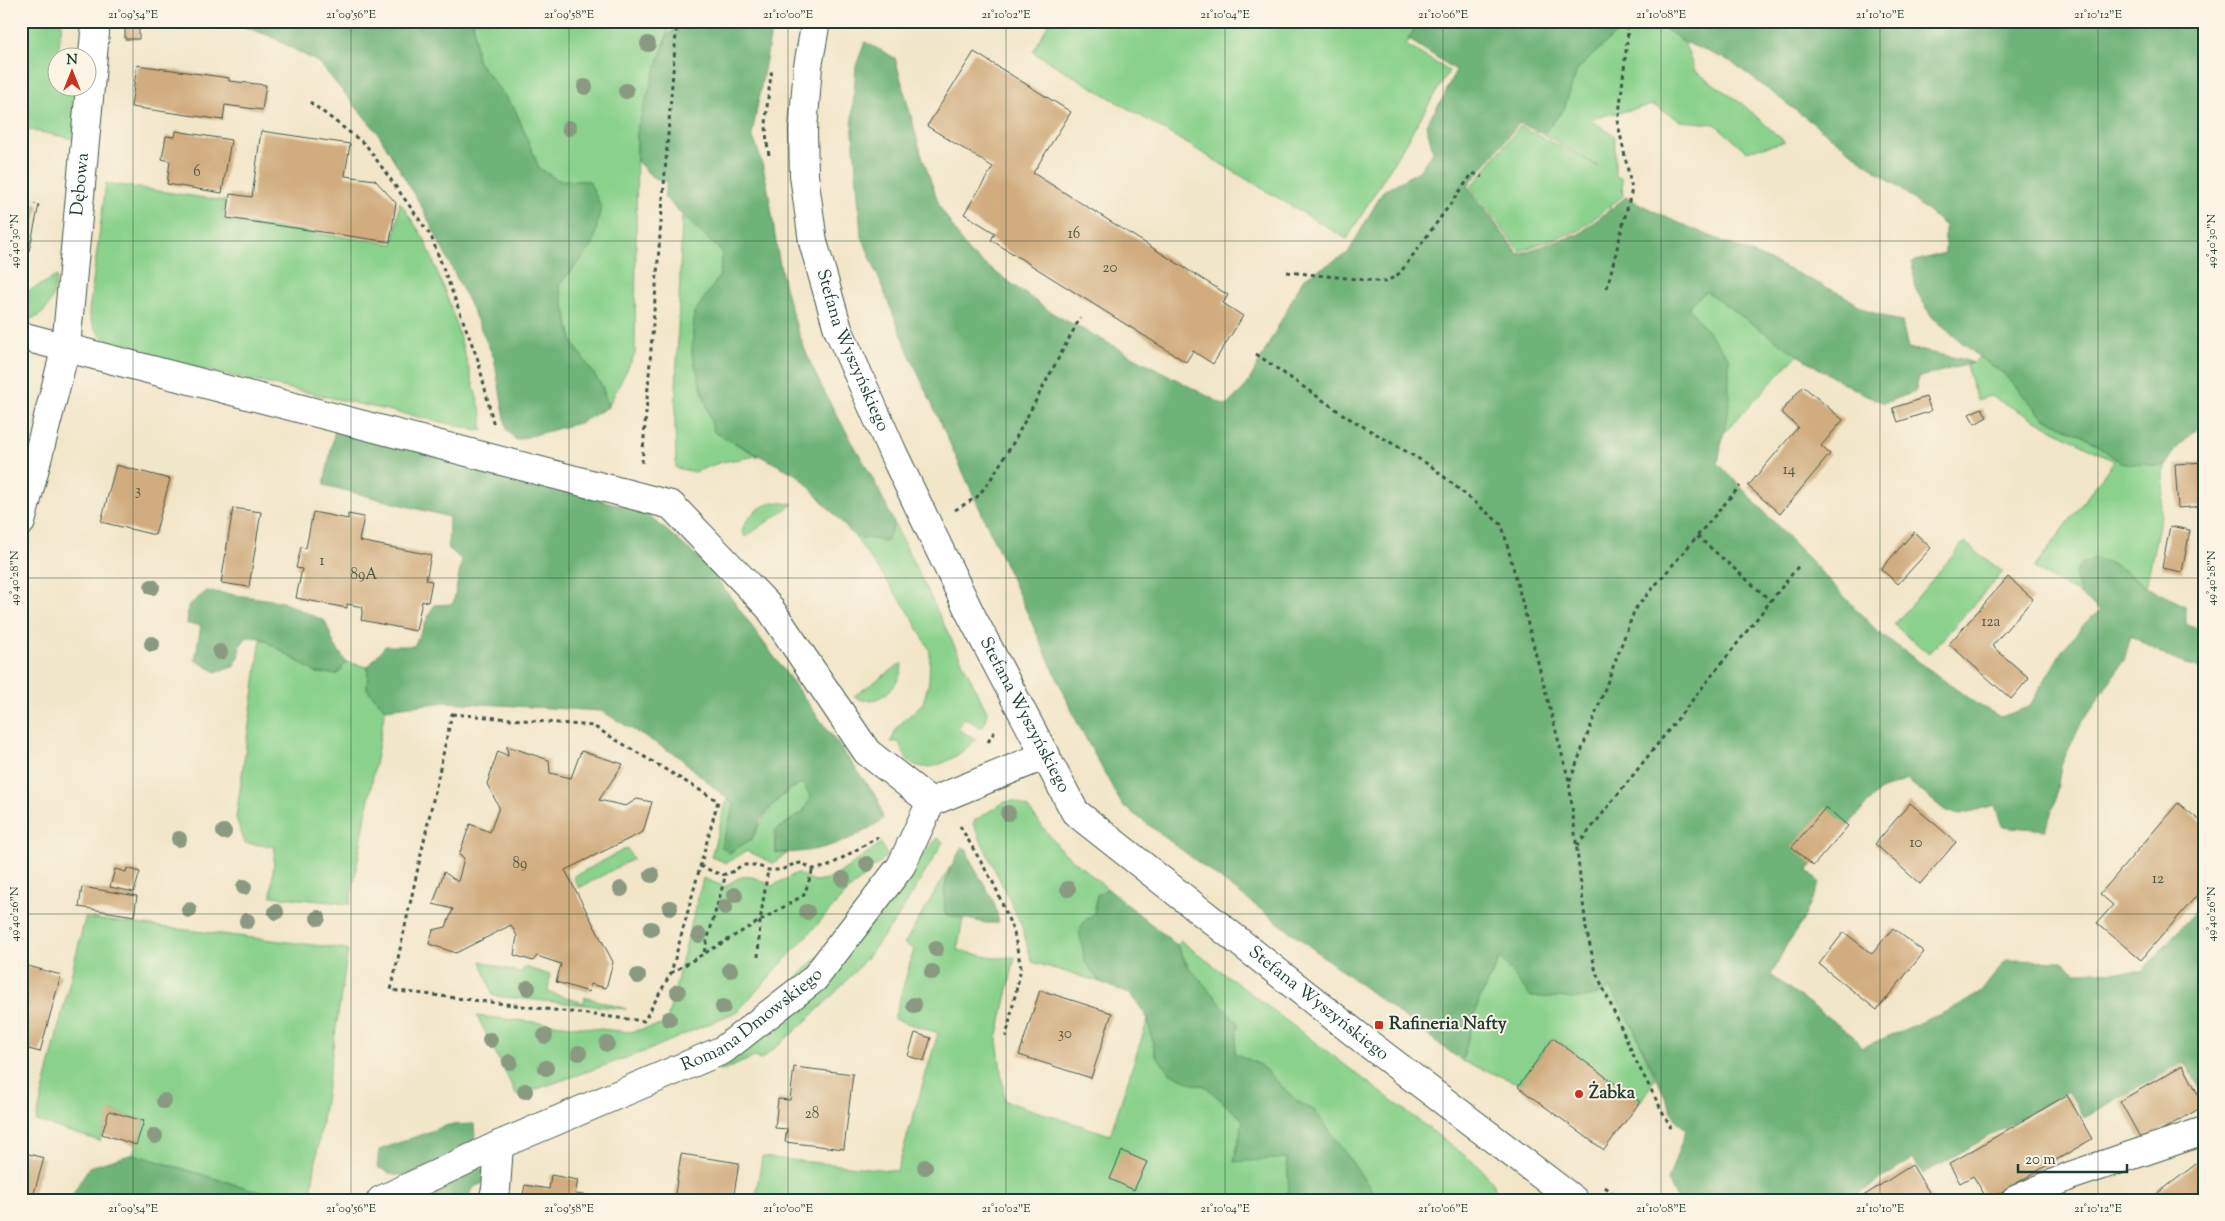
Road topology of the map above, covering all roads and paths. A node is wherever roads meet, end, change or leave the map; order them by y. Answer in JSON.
{"nodes":[{"id":1,"x":93,"y":21,"type":"edge"},
{"id":2,"x":677,"y":21,"type":"edge"},
{"id":3,"x":816,"y":21,"type":"edge"},
{"id":4,"x":1625,"y":21,"type":"edge"},
{"id":5,"x":310,"y":102,"type":"dead end"},
{"id":6,"x":1482,"y":178,"type":"dead end"},
{"id":7,"x":1288,"y":272,"type":"dead end"},
{"id":8,"x":1607,"y":288,"type":"dead end"},
{"id":9,"x":1080,"y":318,"type":"dead end"},
{"id":10,"x":21,"y":336,"type":"edge"},
{"id":11,"x":66,"y":347,"type":"junction"},
{"id":12,"x":1256,"y":354,"type":"dead end"},
{"id":13,"x":494,"y":425,"type":"dead end"},
{"id":14,"x":1740,"y":486,"type":"dead end"},
{"id":15,"x":639,"y":496,"type":"junction"},
{"id":16,"x":954,"y":510,"type":"dead end"},
{"id":17,"x":21,"y":522,"type":"edge"},
{"id":18,"x":1698,"y":536,"type":"junction"},
{"id":19,"x":1800,"y":564,"type":"dead end"},
{"id":20,"x":1770,"y":602,"type":"junction"},
{"id":21,"x":997,"y":726,"type":"dead end"},
{"id":22,"x":986,"y":744,"type":"dead end"},
{"id":23,"x":1046,"y":755,"type":"junction"},
{"id":24,"x":1569,"y":781,"type":"junction"},
{"id":25,"x":937,"y":800,"type":"junction"},
{"id":26,"x":1577,"y":846,"type":"junction"},
{"id":27,"x":838,"y":860,"type":"dead end"},
{"id":28,"x":700,"y":866,"type":"junction"},
{"id":29,"x":813,"y":869,"type":"junction"},
{"id":30,"x":768,"y":870,"type":"junction"},
{"id":31,"x":726,"y":873,"type":"junction"},
{"id":32,"x":760,"y":921,"type":"junction"},
{"id":33,"x":704,"y":953,"type":"junction"},
{"id":34,"x":758,"y":957,"type":"dead end"},
{"id":35,"x":671,"y":973,"type":"junction"},
{"id":36,"x":1006,"y":1037,"type":"dead end"},
{"id":37,"x":1671,"y":1128,"type":"dead end"},
{"id":38,"x":2204,"y":1131,"type":"edge"},
{"id":39,"x":499,"y":1145,"type":"junction"},
{"id":40,"x":1566,"y":1198,"type":"edge"},
{"id":41,"x":381,"y":1200,"type":"edge"},
{"id":42,"x":493,"y":1200,"type":"edge"},
{"id":43,"x":2015,"y":1200,"type":"edge"}],
"edges":[{"from":1,"to":11,"type":"street","name":"Dębowa"},
{"from":2,"to":15,"type":"path"},
{"from":3,"to":23,"type":"street","name":"Stefana Wyszyńskiego"},
{"from":4,"to":8,"type":"path"},
{"from":5,"to":13,"type":"path"},
{"from":6,"to":7,"type":"path"},
{"from":9,"to":16,"type":"path"},
{"from":10,"to":11,"type":"street"},
{"from":11,"to":15,"type":"street"},
{"from":11,"to":17,"type":"street","name":"Dębowa"},
{"from":12,"to":24,"type":"path"},
{"from":14,"to":18,"type":"path"},
{"from":15,"to":25,"type":"street"},
{"from":18,"to":20,"type":"path"},
{"from":18,"to":24,"type":"path"},
{"from":19,"to":20,"type":"path"},
{"from":20,"to":26,"type":"path"},
{"from":21,"to":22,"type":"path"},
{"from":23,"to":25,"type":"street"},
{"from":23,"to":40,"type":"street","name":"Stefana Wyszyńskiego"},
{"from":24,"to":26,"type":"path"},
{"from":25,"to":36,"type":"path"},
{"from":25,"to":39,"type":"street","name":"Romana Dmowskiego"},
{"from":26,"to":37,"type":"path"},
{"from":27,"to":29,"type":"path"},
{"from":28,"to":31,"type":"path"},
{"from":28,"to":35,"type":"path"},
{"from":28,"to":35,"type":"path"},
{"from":29,"to":30,"type":"path"},
{"from":29,"to":32,"type":"path"},
{"from":30,"to":31,"type":"path"},
{"from":30,"to":32,"type":"path"},
{"from":31,"to":33,"type":"path"},
{"from":32,"to":33,"type":"path"},
{"from":32,"to":34,"type":"path"},
{"from":33,"to":35,"type":"path"},
{"from":38,"to":43,"type":"street"},
{"from":39,"to":41,"type":"street","name":"Romana Dmowskiego"},
{"from":39,"to":42,"type":"street"}]}
